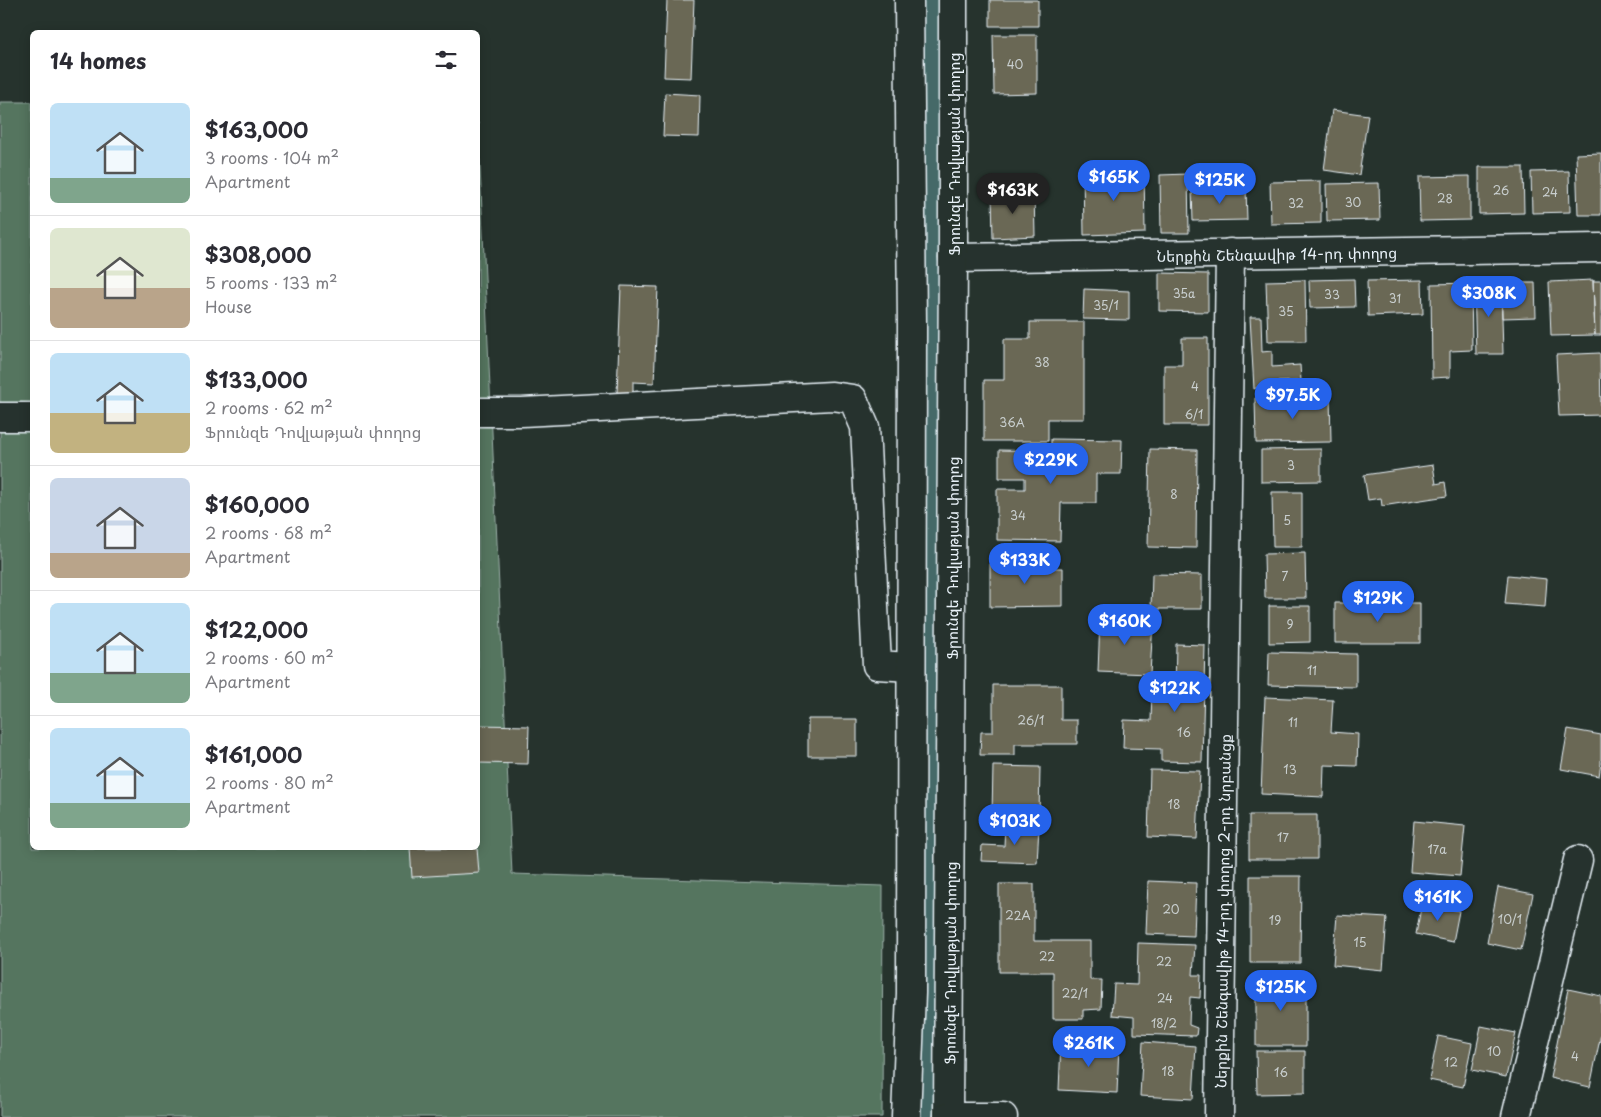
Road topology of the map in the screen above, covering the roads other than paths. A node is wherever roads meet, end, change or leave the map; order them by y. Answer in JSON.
{"nodes":[{"id":1,"x":909,"y":0,"type":"edge"},
{"id":2,"x":953,"y":0,"type":"edge"},
{"id":3,"x":1601,"y":248,"type":"edge"},
{"id":4,"x":1230,"y":253,"type":"junction"},
{"id":5,"x":953,"y":258,"type":"junction"},
{"id":6,"x":480,"y":412,"type":"edge"},
{"id":7,"x":30,"y":417,"type":"edge"},
{"id":8,"x":0,"y":418,"type":"edge"},
{"id":9,"x":911,"y":667,"type":"junction"},
{"id":10,"x":1578,"y":860,"type":"dead end"},
{"id":11,"x":906,"y":1117,"type":"edge"},
{"id":12,"x":948,"y":1117,"type":"edge"},
{"id":13,"x":1003,"y":1117,"type":"edge"},
{"id":14,"x":1218,"y":1117,"type":"edge"},
{"id":15,"x":1516,"y":1117,"type":"edge"}],
"edges":[{"from":1,"to":9,"type":"street"},
{"from":2,"to":5,"type":"street","name":"Ֆրունզե Դովլաթյան փողոց"},
{"from":3,"to":4,"type":"street","name":"Ներքին Շենգավիթ 14-րդ փողոց"},
{"from":4,"to":5,"type":"street","name":"Ներքին Շենգավիթ 14-րդ փողոց"},
{"from":4,"to":14,"type":"street","name":"Ներքին Շենգավիթ 14-րդ փողոց 2-րդ նրբանցք"},
{"from":5,"to":12,"type":"street","name":"Ֆրունզե Դովլաթյան փողոց"},
{"from":6,"to":9,"type":"street"},
{"from":7,"to":8,"type":"street"},
{"from":9,"to":11,"type":"street"},
{"from":10,"to":15,"type":"street"},
{"from":12,"to":13,"type":"street"}]}
